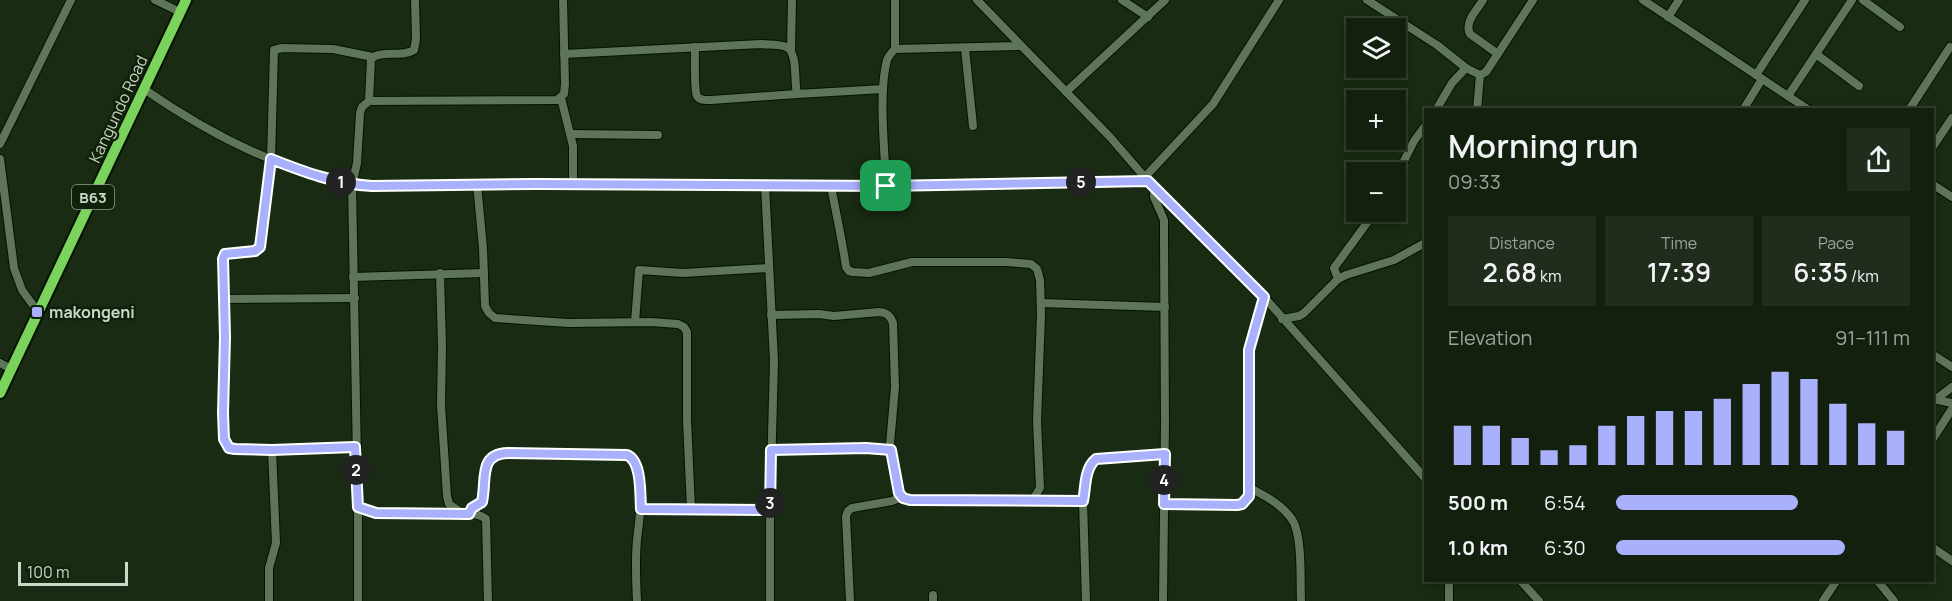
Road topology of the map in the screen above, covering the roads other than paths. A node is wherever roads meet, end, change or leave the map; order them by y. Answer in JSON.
{"nodes":[{"id":1,"x":71,"y":0,"type":"edge"},
{"id":2,"x":155,"y":0,"type":"edge"},
{"id":3,"x":186,"y":0,"type":"edge"},
{"id":4,"x":415,"y":0,"type":"edge"},
{"id":5,"x":563,"y":0,"type":"edge"},
{"id":6,"x":792,"y":0,"type":"edge"},
{"id":7,"x":895,"y":0,"type":"edge"},
{"id":8,"x":977,"y":0,"type":"edge"},
{"id":9,"x":1122,"y":0,"type":"edge"},
{"id":10,"x":1165,"y":0,"type":"edge"},
{"id":11,"x":1279,"y":0,"type":"edge"},
{"id":12,"x":1367,"y":0,"type":"edge"},
{"id":13,"x":1483,"y":0,"type":"edge"},
{"id":14,"x":1533,"y":0,"type":"edge"},
{"id":15,"x":1643,"y":0,"type":"edge"},
{"id":16,"x":1679,"y":0,"type":"edge"},
{"id":17,"x":1804,"y":0,"type":"edge"},
{"id":18,"x":1852,"y":0,"type":"edge"},
{"id":19,"x":1863,"y":0,"type":"edge"},
{"id":20,"x":180,"y":12,"type":"junction"},
{"id":21,"x":1148,"y":17,"type":"junction"},
{"id":22,"x":1668,"y":17,"type":"junction"},
{"id":23,"x":1900,"y":27,"type":"dead end"},
{"id":24,"x":1020,"y":46,"type":"junction"},
{"id":25,"x":695,"y":47,"type":"junction"},
{"id":26,"x":1950,"y":47,"type":"dead end"},
{"id":27,"x":965,"y":48,"type":"junction"},
{"id":28,"x":895,"y":49,"type":"junction"},
{"id":29,"x":791,"y":50,"type":"junction"},
{"id":30,"x":564,"y":54,"type":"junction"},
{"id":31,"x":1498,"y":54,"type":"junction"},
{"id":32,"x":1816,"y":54,"type":"junction"},
{"id":33,"x":373,"y":57,"type":"junction"},
{"id":34,"x":1466,"y":68,"type":"junction"},
{"id":35,"x":1480,"y":75,"type":"junction"},
{"id":36,"x":1759,"y":77,"type":"junction"},
{"id":37,"x":1859,"y":86,"type":"dead end"},
{"id":38,"x":144,"y":89,"type":"junction"},
{"id":39,"x":883,"y":89,"type":"junction"},
{"id":40,"x":1066,"y":92,"type":"junction"},
{"id":41,"x":797,"y":94,"type":"junction"},
{"id":42,"x":1788,"y":96,"type":"junction"},
{"id":43,"x":561,"y":98,"type":"junction"},
{"id":44,"x":369,"y":100,"type":"junction"},
{"id":45,"x":1437,"y":108,"type":"edge"},
{"id":46,"x":1477,"y":108,"type":"edge"},
{"id":47,"x":1744,"y":108,"type":"edge"},
{"id":48,"x":1806,"y":108,"type":"edge"},
{"id":49,"x":1910,"y":108,"type":"edge"},
{"id":50,"x":1952,"y":118,"type":"edge"},
{"id":51,"x":973,"y":126,"type":"dead end"},
{"id":52,"x":1424,"y":127,"type":"edge"},
{"id":53,"x":570,"y":134,"type":"junction"},
{"id":54,"x":658,"y":135,"type":"dead end"},
{"id":55,"x":0,"y":144,"type":"edge"},
{"id":56,"x":1934,"y":145,"type":"edge"},
{"id":57,"x":0,"y":159,"type":"edge"},
{"id":58,"x":271,"y":159,"type":"junction"},
{"id":59,"x":1404,"y":162,"type":"edge"},
{"id":60,"x":1146,"y":179,"type":"junction"},
{"id":61,"x":477,"y":184,"type":"junction"},
{"id":62,"x":573,"y":184,"type":"junction"},
{"id":63,"x":352,"y":185,"type":"junction"},
{"id":64,"x":765,"y":185,"type":"junction"},
{"id":65,"x":1934,"y":185,"type":"edge"},
{"id":66,"x":831,"y":186,"type":"junction"},
{"id":67,"x":886,"y":186,"type":"junction"},
{"id":68,"x":1154,"y":188,"type":"junction"},
{"id":69,"x":1952,"y":197,"type":"edge"},
{"id":70,"x":1368,"y":222,"type":"edge"},
{"id":71,"x":1424,"y":244,"type":"edge"},
{"id":72,"x":769,"y":268,"type":"junction"},
{"id":73,"x":440,"y":273,"type":"junction"},
{"id":74,"x":484,"y":273,"type":"junction"},
{"id":75,"x":352,"y":277,"type":"junction"},
{"id":76,"x":1338,"y":279,"type":"junction"},
{"id":77,"x":1264,"y":297,"type":"junction"},
{"id":78,"x":355,"y":298,"type":"junction"},
{"id":79,"x":225,"y":299,"type":"junction"},
{"id":80,"x":1041,"y":303,"type":"junction"},
{"id":81,"x":1165,"y":307,"type":"junction"},
{"id":82,"x":38,"y":312,"type":"junction"},
{"id":83,"x":771,"y":315,"type":"junction"},
{"id":84,"x":1282,"y":319,"type":"junction"},
{"id":85,"x":635,"y":322,"type":"junction"},
{"id":86,"x":1934,"y":355,"type":"edge"},
{"id":87,"x":0,"y":363,"type":"edge"},
{"id":88,"x":1952,"y":367,"type":"edge"},
{"id":89,"x":11,"y":369,"type":"junction"},
{"id":90,"x":1952,"y":387,"type":"edge"},
{"id":91,"x":0,"y":393,"type":"edge"},
{"id":92,"x":1934,"y":399,"type":"edge"},
{"id":93,"x":1934,"y":400,"type":"edge"},
{"id":94,"x":1952,"y":403,"type":"edge"},
{"id":95,"x":1952,"y":409,"type":"edge"},
{"id":96,"x":1934,"y":437,"type":"edge"},
{"id":97,"x":355,"y":447,"type":"junction"},
{"id":98,"x":272,"y":450,"type":"junction"},
{"id":99,"x":771,"y":450,"type":"junction"},
{"id":100,"x":891,"y":450,"type":"junction"},
{"id":101,"x":1165,"y":454,"type":"junction"},
{"id":102,"x":1424,"y":477,"type":"edge"},
{"id":103,"x":1040,"y":488,"type":"junction"},
{"id":104,"x":1250,"y":488,"type":"junction"},
{"id":105,"x":902,"y":497,"type":"junction"},
{"id":106,"x":1032,"y":501,"type":"junction"},
{"id":107,"x":1054,"y":501,"type":"junction"},
{"id":108,"x":1083,"y":501,"type":"junction"},
{"id":109,"x":1164,"y":504,"type":"junction"},
{"id":110,"x":358,"y":507,"type":"junction"},
{"id":111,"x":641,"y":509,"type":"junction"},
{"id":112,"x":691,"y":509,"type":"junction"},
{"id":113,"x":770,"y":510,"type":"junction"},
{"id":114,"x":465,"y":514,"type":"junction"},
{"id":115,"x":1934,"y":548,"type":"edge"},
{"id":116,"x":1952,"y":561,"type":"edge"},
{"id":117,"x":1449,"y":582,"type":"edge"},
{"id":118,"x":1522,"y":582,"type":"edge"},
{"id":119,"x":1836,"y":582,"type":"edge"},
{"id":120,"x":1879,"y":582,"type":"edge"},
{"id":121,"x":269,"y":601,"type":"edge"},
{"id":122,"x":358,"y":601,"type":"edge"},
{"id":123,"x":488,"y":601,"type":"edge"},
{"id":124,"x":637,"y":601,"type":"edge"},
{"id":125,"x":770,"y":601,"type":"edge"},
{"id":126,"x":850,"y":601,"type":"edge"},
{"id":127,"x":1086,"y":601,"type":"edge"},
{"id":128,"x":1163,"y":601,"type":"edge"},
{"id":129,"x":1301,"y":601,"type":"edge"},
{"id":130,"x":1449,"y":601,"type":"edge"},
{"id":131,"x":1539,"y":601,"type":"edge"},
{"id":132,"x":1823,"y":601,"type":"edge"},
{"id":133,"x":1894,"y":601,"type":"edge"}],
"edges":[{"from":1,"to":55,"type":"street"},
{"from":2,"to":20,"type":"street"},
{"from":3,"to":20,"type":"highway","name":"Kangundo Road","number":"B63"},
{"from":4,"to":33,"type":"street"},
{"from":5,"to":30,"type":"street"},
{"from":6,"to":29,"type":"street"},
{"from":7,"to":28,"type":"street"},
{"from":8,"to":24,"type":"street"},
{"from":9,"to":21,"type":"street"},
{"from":10,"to":21,"type":"street"},
{"from":11,"to":60,"type":"street"},
{"from":12,"to":34,"type":"street"},
{"from":13,"to":31,"type":"street"},
{"from":14,"to":31,"type":"street"},
{"from":15,"to":22,"type":"street"},
{"from":16,"to":22,"type":"street"},
{"from":17,"to":36,"type":"street"},
{"from":18,"to":32,"type":"street"},
{"from":19,"to":23,"type":"street"},
{"from":20,"to":38,"type":"highway","name":"Kangundo Road","number":"B63"},
{"from":21,"to":40,"type":"street"},
{"from":22,"to":36,"type":"street"},
{"from":24,"to":27,"type":"street"},
{"from":24,"to":40,"type":"street"},
{"from":25,"to":29,"type":"street"},
{"from":25,"to":30,"type":"street"},
{"from":25,"to":41,"type":"street"},
{"from":26,"to":49,"type":"street"},
{"from":27,"to":28,"type":"street"},
{"from":27,"to":51,"type":"street"},
{"from":28,"to":39,"type":"street"},
{"from":29,"to":41,"type":"street"},
{"from":30,"to":43,"type":"street"},
{"from":31,"to":35,"type":"street"},
{"from":32,"to":37,"type":"street"},
{"from":32,"to":42,"type":"street"},
{"from":33,"to":44,"type":"street"},
{"from":33,"to":58,"type":"street"},
{"from":34,"to":35,"type":"street"},
{"from":34,"to":45,"type":"street"},
{"from":35,"to":46,"type":"street"},
{"from":36,"to":42,"type":"street"},
{"from":36,"to":47,"type":"street"},
{"from":38,"to":58,"type":"street"},
{"from":38,"to":82,"type":"highway","name":"Kangundo Road","number":"B63"},
{"from":39,"to":41,"type":"street"},
{"from":39,"to":67,"type":"street"},
{"from":40,"to":60,"type":"street"},
{"from":42,"to":48,"type":"street"},
{"from":43,"to":44,"type":"street"},
{"from":43,"to":53,"type":"street"},
{"from":44,"to":63,"type":"street"},
{"from":50,"to":56,"type":"street"},
{"from":52,"to":59,"type":"street"},
{"from":53,"to":54,"type":"street"},
{"from":53,"to":62,"type":"street"},
{"from":57,"to":82,"type":"street"},
{"from":58,"to":63,"type":"street"},
{"from":58,"to":79,"type":"street"},
{"from":60,"to":67,"type":"street"},
{"from":60,"to":68,"type":"street"},
{"from":61,"to":62,"type":"street"},
{"from":61,"to":63,"type":"street"},
{"from":61,"to":74,"type":"street"},
{"from":62,"to":64,"type":"street"},
{"from":63,"to":75,"type":"street"},
{"from":64,"to":66,"type":"street"},
{"from":64,"to":72,"type":"street"},
{"from":65,"to":69,"type":"street"},
{"from":66,"to":67,"type":"street"},
{"from":66,"to":80,"type":"street"},
{"from":68,"to":77,"type":"street"},
{"from":68,"to":81,"type":"street"},
{"from":70,"to":76,"type":"street"},
{"from":71,"to":76,"type":"street"},
{"from":72,"to":83,"type":"street"},
{"from":72,"to":85,"type":"street"},
{"from":73,"to":74,"type":"street"},
{"from":73,"to":75,"type":"street"},
{"from":73,"to":114,"type":"street"},
{"from":74,"to":85,"type":"street"},
{"from":75,"to":78,"type":"street"},
{"from":76,"to":84,"type":"street"},
{"from":77,"to":84,"type":"street"},
{"from":77,"to":104,"type":"street"},
{"from":78,"to":79,"type":"street"},
{"from":78,"to":97,"type":"street"},
{"from":79,"to":98,"type":"street"},
{"from":80,"to":81,"type":"street"},
{"from":80,"to":103,"type":"street"},
{"from":81,"to":101,"type":"street"},
{"from":82,"to":89,"type":"highway","name":"Kangundo Road","number":"B63"},
{"from":83,"to":99,"type":"street"},
{"from":83,"to":100,"type":"street"},
{"from":84,"to":102,"type":"street"},
{"from":85,"to":112,"type":"street"},
{"from":86,"to":88,"type":"street"},
{"from":87,"to":89,"type":"street"},
{"from":89,"to":91,"type":"highway","name":"Kangundo Road","number":"B63"},
{"from":90,"to":92,"type":"street"},
{"from":93,"to":94,"type":"street"},
{"from":95,"to":96,"type":"street"},
{"from":97,"to":98,"type":"street"},
{"from":97,"to":110,"type":"street"},
{"from":98,"to":121,"type":"street"},
{"from":99,"to":100,"type":"street"},
{"from":99,"to":113,"type":"street"},
{"from":100,"to":105,"type":"street"},
{"from":101,"to":108,"type":"street"},
{"from":101,"to":109,"type":"street"},
{"from":103,"to":106,"type":"street"},
{"from":103,"to":107,"type":"street"},
{"from":104,"to":109,"type":"street"},
{"from":104,"to":129,"type":"street"},
{"from":105,"to":106,"type":"street"},
{"from":105,"to":126,"type":"street"},
{"from":106,"to":107,"type":"street"},
{"from":107,"to":108,"type":"street"},
{"from":108,"to":127,"type":"street"},
{"from":109,"to":128,"type":"street"},
{"from":110,"to":114,"type":"street"},
{"from":110,"to":122,"type":"street"},
{"from":111,"to":112,"type":"street"},
{"from":111,"to":114,"type":"street"},
{"from":111,"to":124,"type":"street"},
{"from":112,"to":113,"type":"street"},
{"from":113,"to":125,"type":"street"},
{"from":114,"to":123,"type":"street"},
{"from":115,"to":116,"type":"street"},
{"from":117,"to":130,"type":"street"},
{"from":118,"to":131,"type":"street"},
{"from":119,"to":132,"type":"street"},
{"from":120,"to":133,"type":"street"}]}
